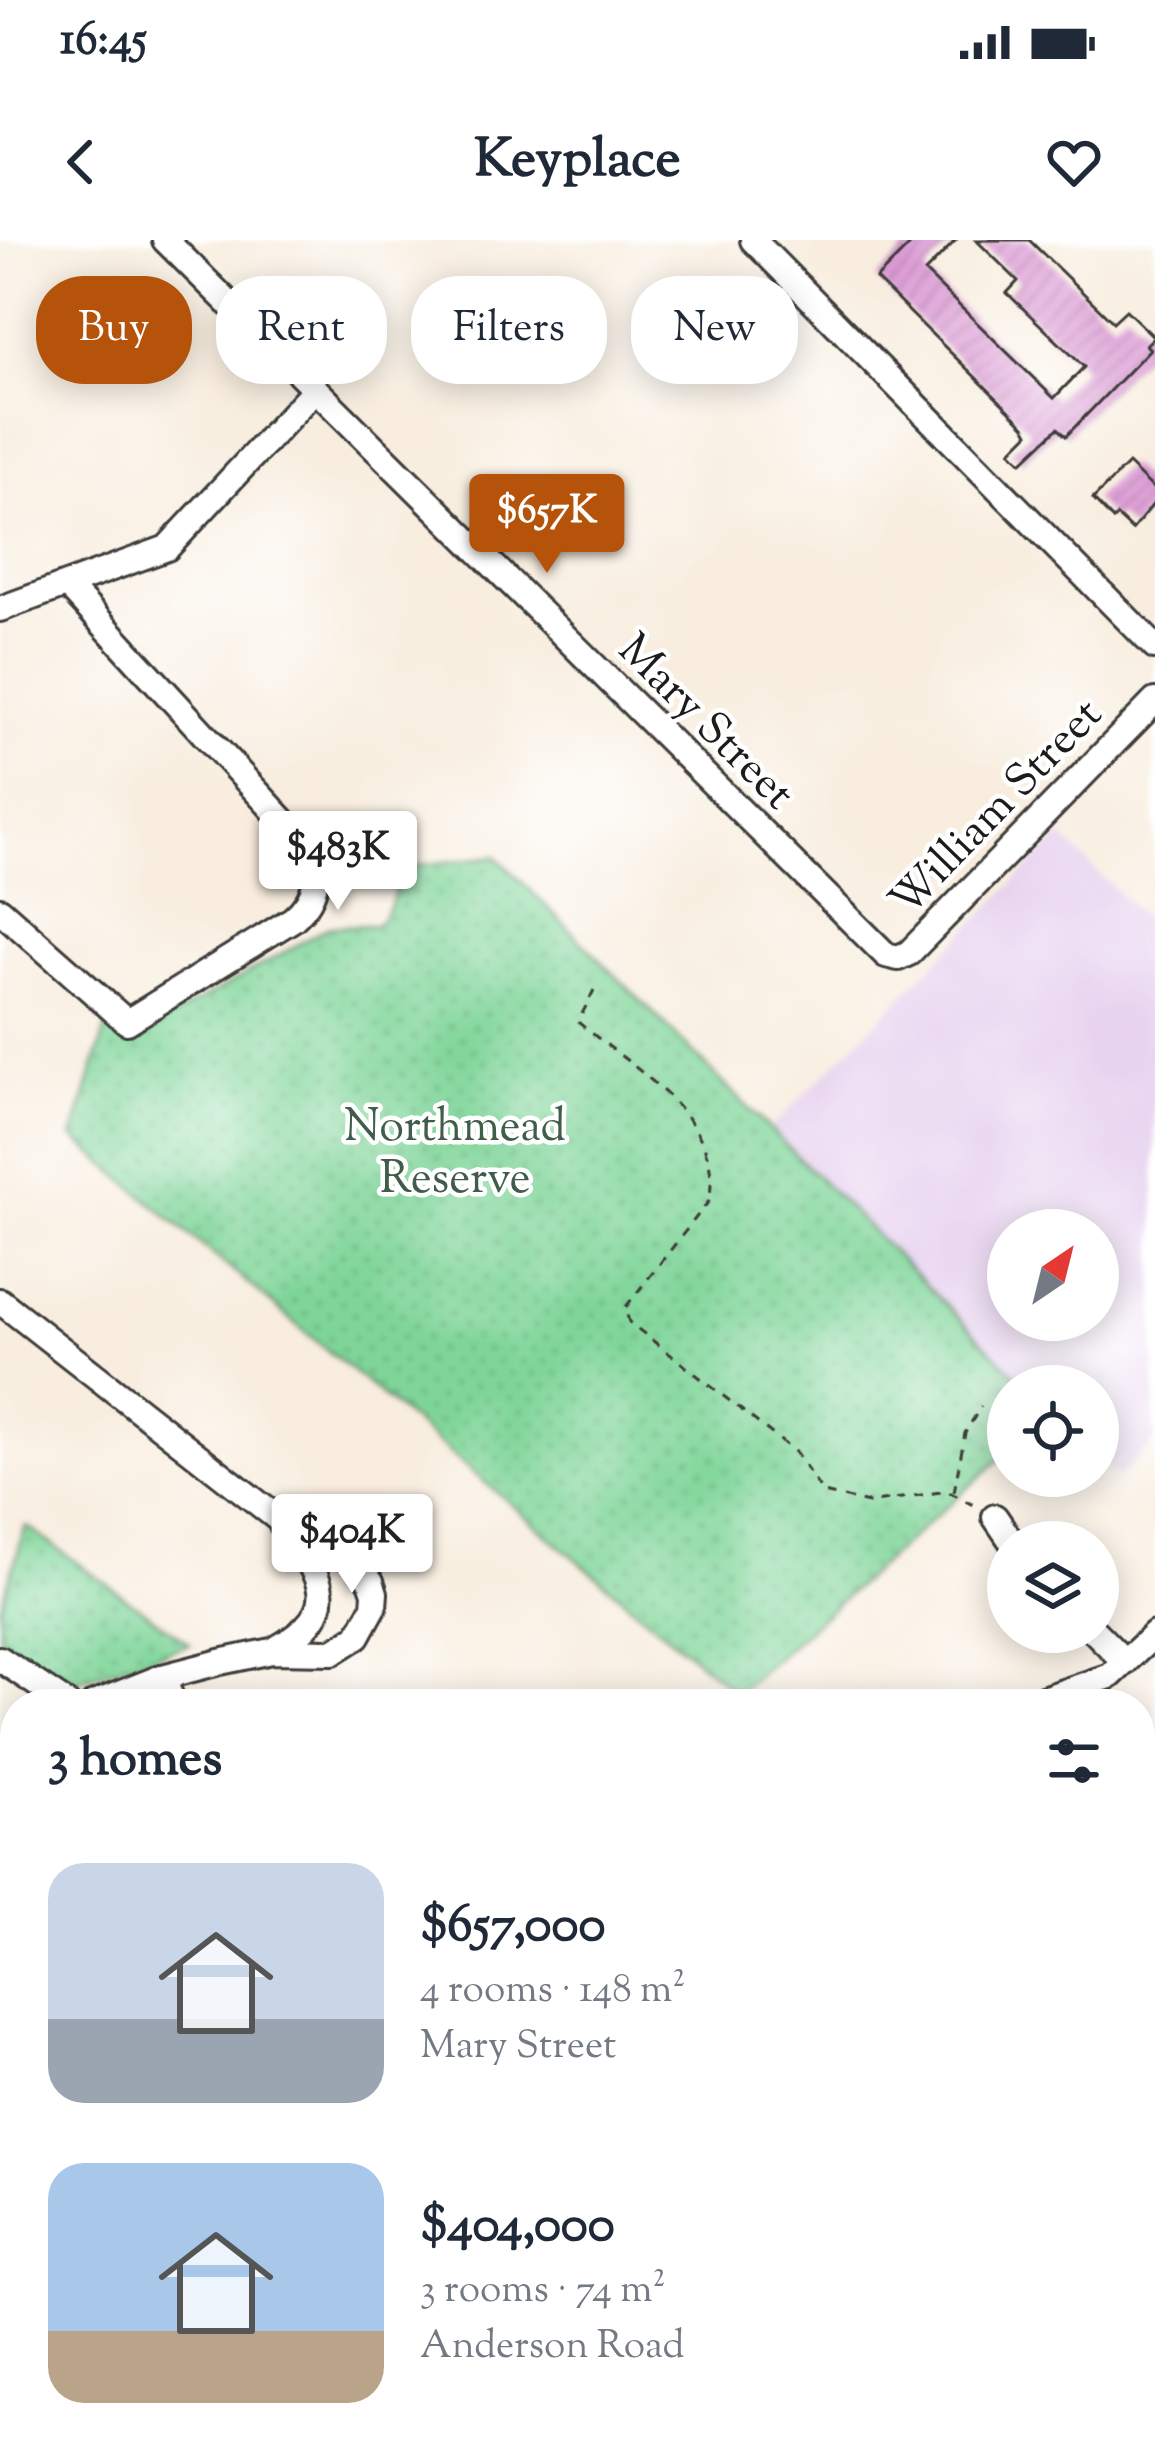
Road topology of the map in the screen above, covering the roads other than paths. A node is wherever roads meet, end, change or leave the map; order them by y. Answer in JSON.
{"nodes":[{"id":1,"x":165,"y":240,"type":"edge"},
{"id":2,"x":753,"y":240,"type":"edge"},
{"id":3,"x":315,"y":389,"type":"junction"},
{"id":4,"x":68,"y":586,"type":"junction"},
{"id":5,"x":0,"y":609,"type":"edge"},
{"id":6,"x":1155,"y":647,"type":"edge"},
{"id":7,"x":1155,"y":701,"type":"edge"},
{"id":8,"x":0,"y":910,"type":"edge"},
{"id":9,"x":886,"y":955,"type":"joint"},
{"id":10,"x":0,"y":1301,"type":"edge"},
{"id":11,"x":995,"y":1517,"type":"road end"},
{"id":12,"x":277,"y":1518,"type":"junction"},
{"id":13,"x":998,"y":1521,"type":"edge"},
{"id":14,"x":1155,"y":1634,"type":"edge"},
{"id":15,"x":272,"y":1652,"type":"junction"},
{"id":16,"x":1116,"y":1653,"type":"edge"},
{"id":17,"x":0,"y":1659,"type":"edge"},
{"id":18,"x":1125,"y":1662,"type":"junction"},
{"id":19,"x":162,"y":1677,"type":"junction"},
{"id":20,"x":45,"y":1689,"type":"edge"},
{"id":21,"x":132,"y":1689,"type":"edge"},
{"id":22,"x":167,"y":1689,"type":"edge"},
{"id":23,"x":1072,"y":1689,"type":"edge"}],
"edges":[{"from":1,"to":3,"type":"street","name":"Mary Street"},
{"from":2,"to":6,"type":"street"},
{"from":3,"to":4,"type":"street"},
{"from":3,"to":9,"type":"street","name":"Mary Street"},
{"from":4,"to":5,"type":"street"},
{"from":4,"to":8,"type":"street"},
{"from":7,"to":9,"type":"street","name":"William Street"},
{"from":10,"to":12,"type":"street"},
{"from":11,"to":13,"type":"street"},
{"from":12,"to":15,"type":"street"},
{"from":12,"to":15,"type":"street"},
{"from":14,"to":18,"type":"street"},
{"from":15,"to":19,"type":"street"},
{"from":16,"to":18,"type":"street"},
{"from":17,"to":20,"type":"street"},
{"from":18,"to":23,"type":"street"},
{"from":19,"to":21,"type":"street"},
{"from":19,"to":22,"type":"street"}]}
